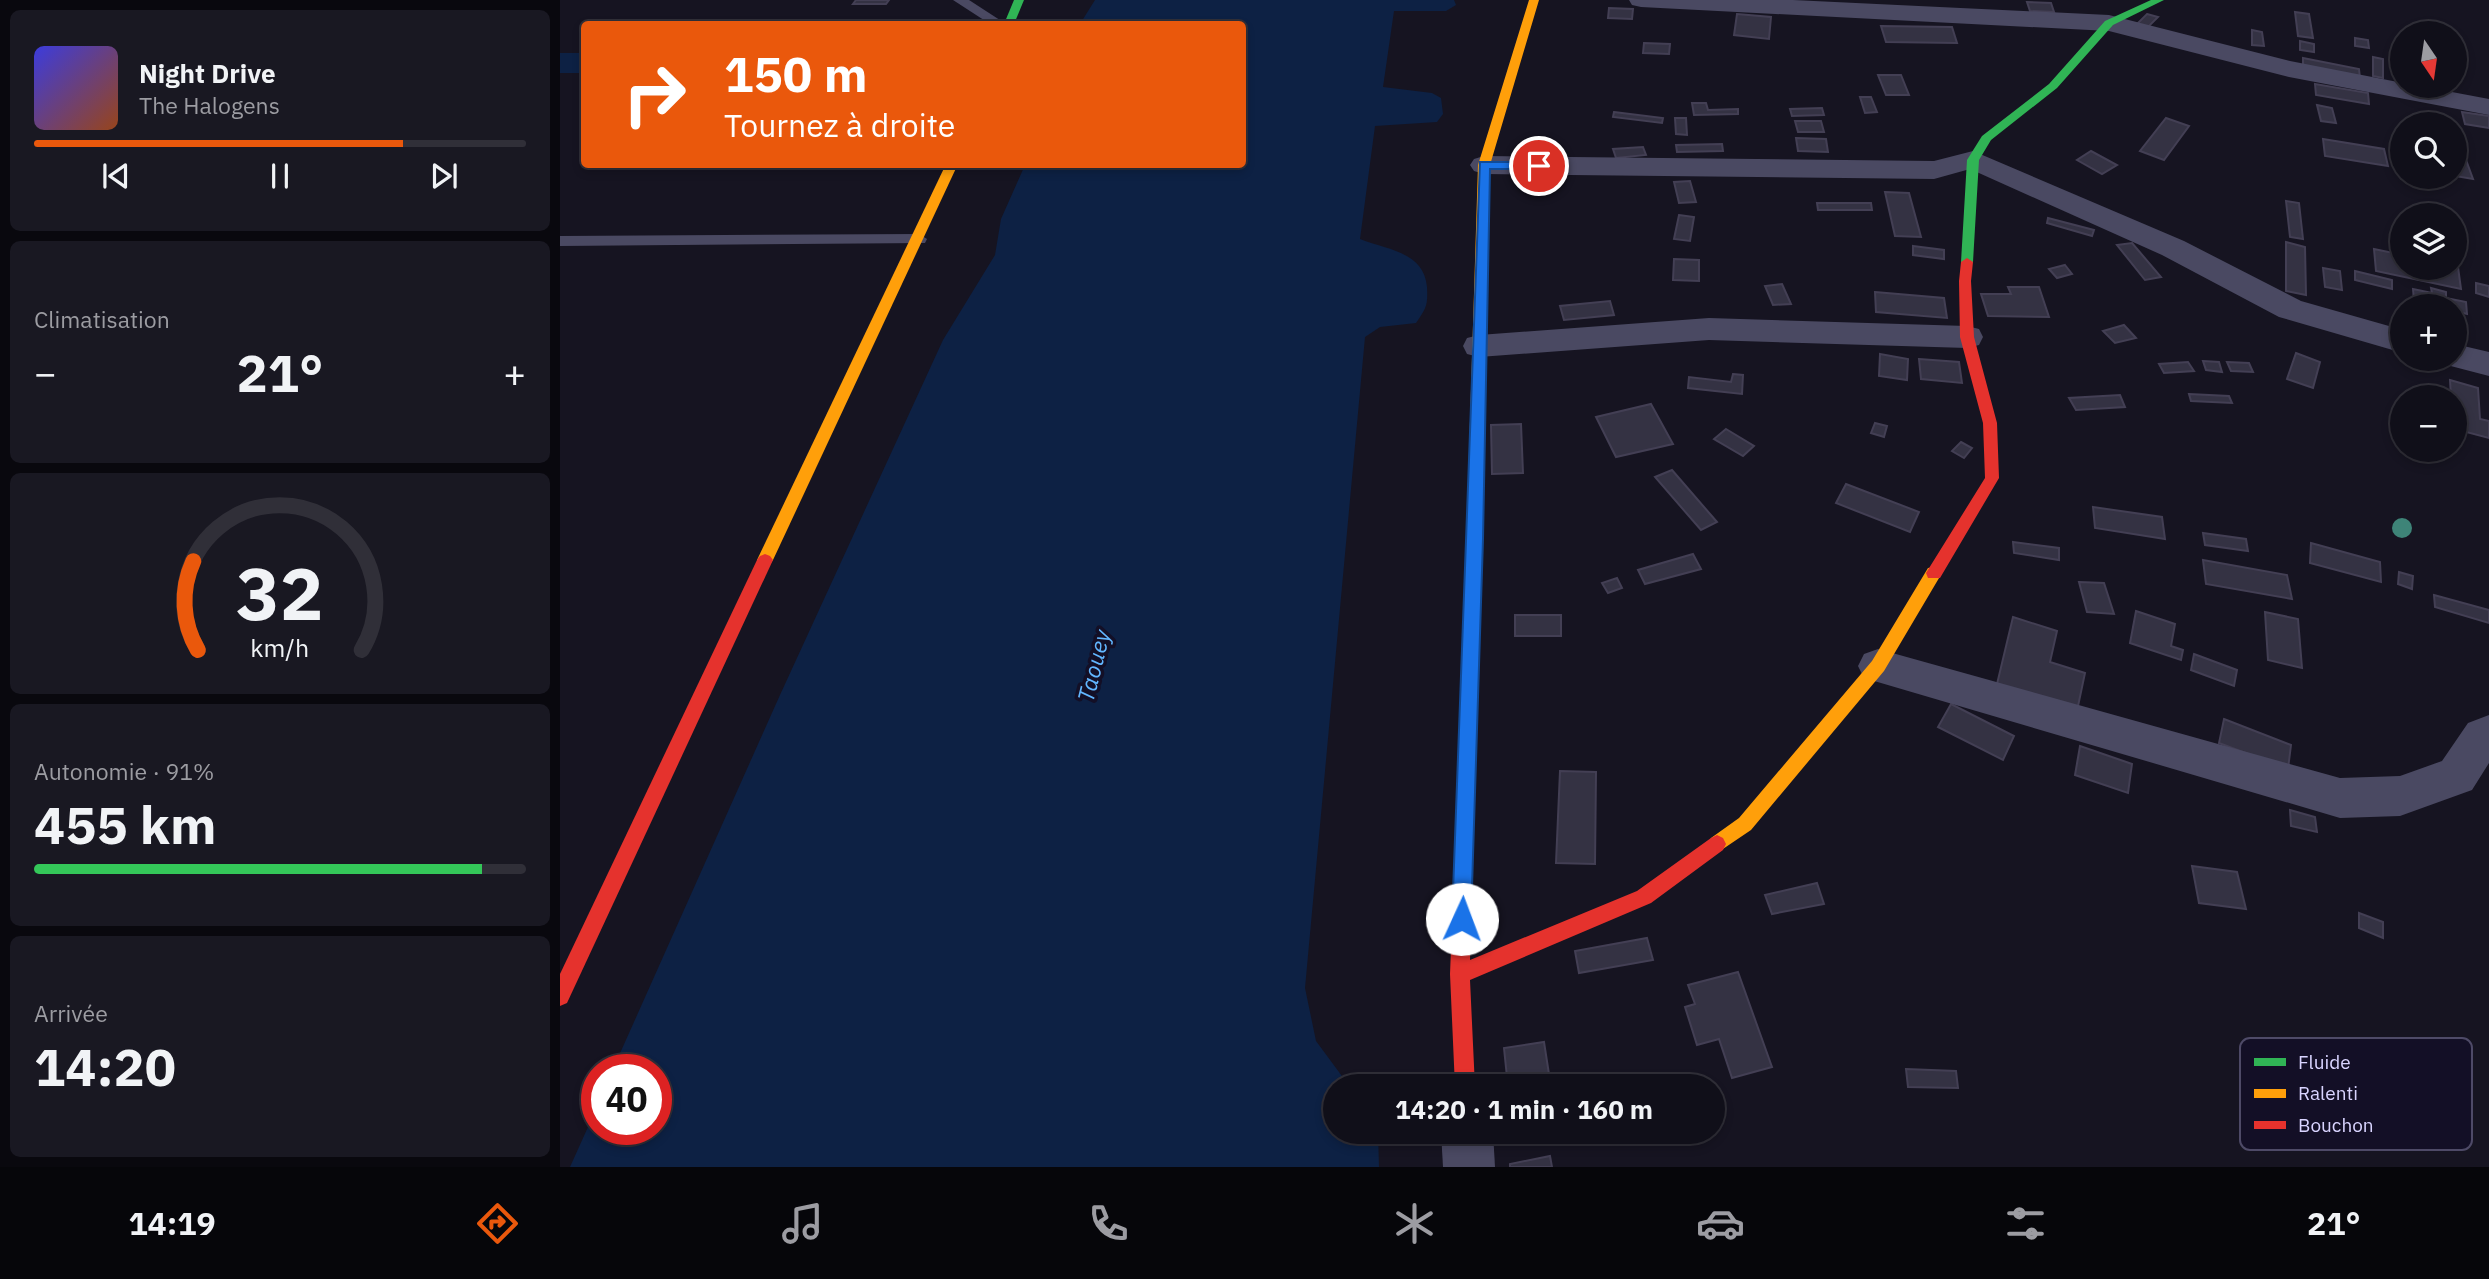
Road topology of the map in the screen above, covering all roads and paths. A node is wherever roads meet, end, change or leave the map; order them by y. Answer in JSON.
{"nodes":[{"id":1,"x":960,"y":0,"type":"edge"},
{"id":2,"x":1019,"y":0,"type":"edge"},
{"id":3,"x":1534,"y":0,"type":"edge"},
{"id":4,"x":1641,"y":0,"type":"edge"},
{"id":5,"x":2159,"y":0,"type":"edge"},
{"id":6,"x":1793,"y":4,"type":"edge"},
{"id":7,"x":994,"y":21,"type":"edge"},
{"id":8,"x":1010,"y":21,"type":"edge"},
{"id":9,"x":2109,"y":23,"type":"junction"},
{"id":10,"x":2489,"y":107,"type":"edge"},
{"id":11,"x":1973,"y":160,"type":"junction"},
{"id":12,"x":1484,"y":165,"type":"junction"},
{"id":13,"x":950,"y":168,"type":"edge"},
{"id":14,"x":919,"y":239,"type":"junction"},
{"id":15,"x":560,"y":242,"type":"edge"},
{"id":16,"x":1967,"y":337,"type":"junction"},
{"id":17,"x":2390,"y":338,"type":"edge"},
{"id":18,"x":1479,"y":346,"type":"junction"},
{"id":19,"x":2467,"y":359,"type":"edge"},
{"id":20,"x":2489,"y":365,"type":"edge"},
{"id":21,"x":1878,"y":666,"type":"junction"},
{"id":22,"x":2489,"y":734,"type":"edge"},
{"id":23,"x":1460,"y":974,"type":"junction"},
{"id":24,"x":560,"y":996,"type":"edge"},
{"id":25,"x":1464,"y":1074,"type":"edge"},
{"id":26,"x":1468,"y":1144,"type":"edge"},
{"id":27,"x":1469,"y":1167,"type":"edge"}],
"edges":[{"from":1,"to":7,"type":"lane"},
{"from":2,"to":8,"type":"street"},
{"from":3,"to":12,"type":"street"},
{"from":4,"to":6,"type":"street"},
{"from":5,"to":9,"type":"street"},
{"from":6,"to":9,"type":"street"},
{"from":9,"to":10,"type":"street"},
{"from":9,"to":11,"type":"street"},
{"from":11,"to":12,"type":"street"},
{"from":11,"to":16,"type":"street"},
{"from":11,"to":17,"type":"street"},
{"from":12,"to":18,"type":"street"},
{"from":13,"to":14,"type":"street"},
{"from":14,"to":15,"type":"lane"},
{"from":14,"to":24,"type":"street"},
{"from":16,"to":18,"type":"street"},
{"from":16,"to":21,"type":"street"},
{"from":18,"to":23,"type":"street"},
{"from":19,"to":20,"type":"street"},
{"from":21,"to":22,"type":"street"},
{"from":21,"to":23,"type":"street"},
{"from":23,"to":25,"type":"street"},
{"from":26,"to":27,"type":"street"}]}
